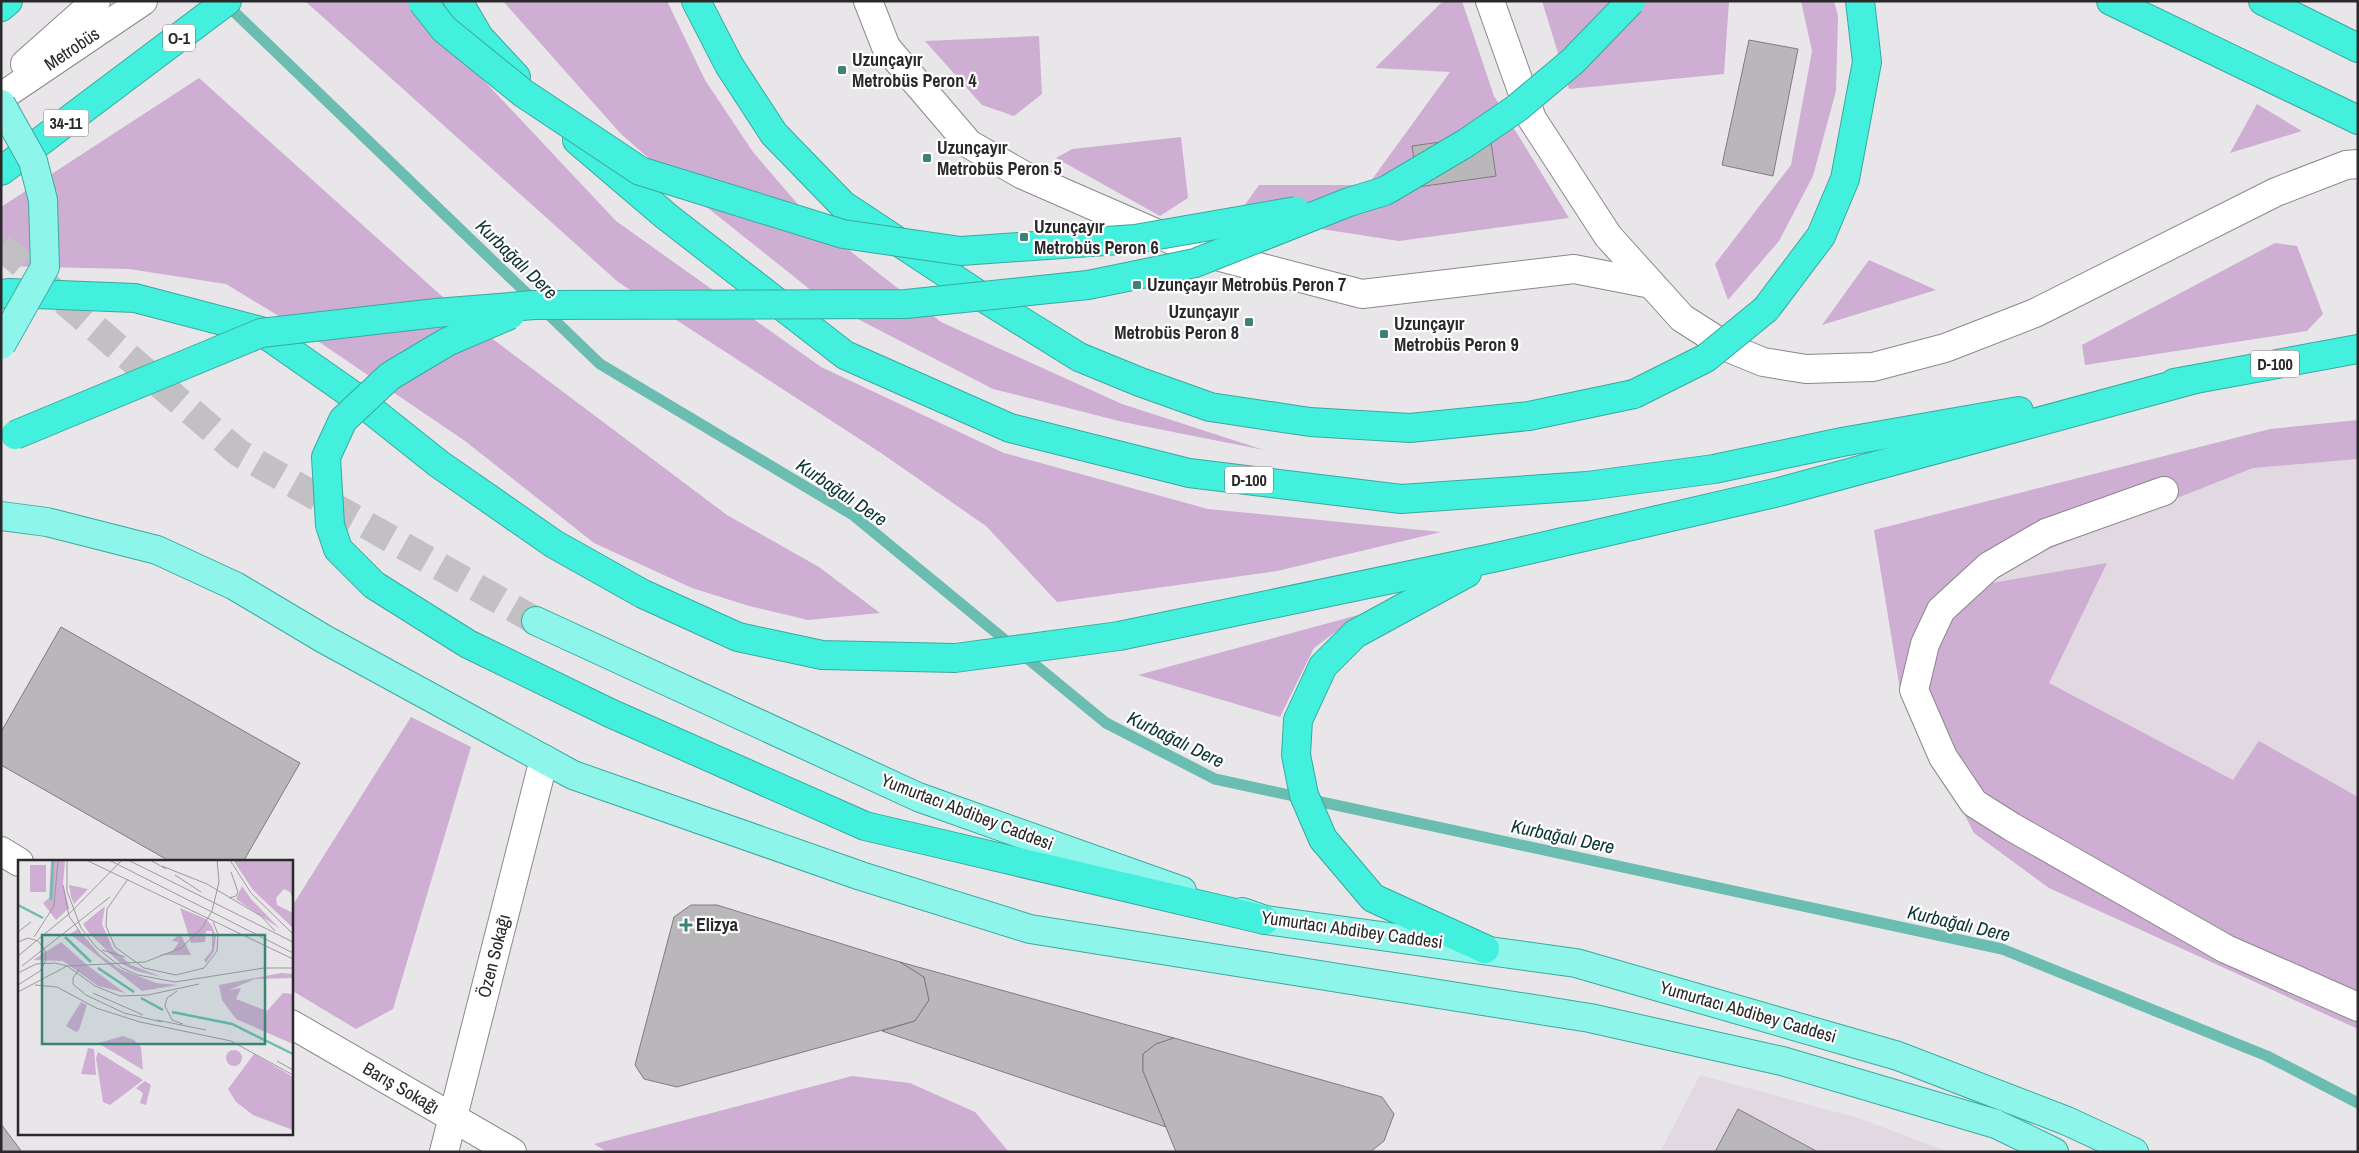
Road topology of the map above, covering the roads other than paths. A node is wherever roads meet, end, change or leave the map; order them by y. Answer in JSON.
{"nodes":[{"id":1,"x":8,"y":1,"type":"edge"},
{"id":2,"x":143,"y":1,"type":"edge"},
{"id":3,"x":227,"y":1,"type":"edge"},
{"id":4,"x":422,"y":1,"type":"edge"},
{"id":5,"x":458,"y":1,"type":"edge"},
{"id":6,"x":696,"y":1,"type":"edge"},
{"id":7,"x":868,"y":1,"type":"edge"},
{"id":8,"x":1490,"y":1,"type":"edge"},
{"id":9,"x":1631,"y":1,"type":"edge"},
{"id":10,"x":1860,"y":1,"type":"edge"},
{"id":11,"x":2111,"y":1,"type":"edge"},
{"id":12,"x":2263,"y":1,"type":"edge"},
{"id":13,"x":1,"y":7,"type":"edge"},
{"id":14,"x":90,"y":16,"type":"edge"},
{"id":15,"x":2358,"y":48,"type":"edge"},
{"id":16,"x":130,"y":74,"type":"joint"},
{"id":17,"x":1,"y":85,"type":"edge"},
{"id":18,"x":1,"y":97,"type":"edge"},
{"id":19,"x":1,"y":104,"type":"edge"},
{"id":20,"x":2358,"y":120,"type":"edge"},
{"id":21,"x":2358,"y":164,"type":"edge"},
{"id":22,"x":1,"y":171,"type":"edge"},
{"id":23,"x":1349,"y":202,"type":"junction"},
{"id":24,"x":1651,"y":284,"type":"junction"},
{"id":25,"x":1,"y":294,"type":"edge"},
{"id":26,"x":534,"y":305,"type":"junction"},
{"id":27,"x":1,"y":345,"type":"edge"},
{"id":28,"x":2358,"y":349,"type":"edge"},
{"id":29,"x":2192,"y":380,"type":"junction"},
{"id":30,"x":8,"y":439,"type":"edge"},
{"id":31,"x":2164,"y":491,"type":"dead end"},
{"id":32,"x":1,"y":516,"type":"edge"},
{"id":33,"x":1497,"y":557,"type":"junction"},
{"id":34,"x":536,"y":620,"type":"tunnel mouth"},
{"id":35,"x":544,"y":759,"type":"junction"},
{"id":36,"x":1,"y":851,"type":"edge"},
{"id":37,"x":18,"y":861,"type":"edge"},
{"id":38,"x":1265,"y":920,"type":"junction"},
{"id":39,"x":1485,"y":949,"type":"junction"},
{"id":40,"x":2358,"y":1007,"type":"edge"},
{"id":41,"x":292,"y":1025,"type":"edge"},
{"id":42,"x":453,"y":1118,"type":"junction"},
{"id":43,"x":444,"y":1152,"type":"edge"},
{"id":44,"x":512,"y":1152,"type":"edge"},
{"id":45,"x":2054,"y":1152,"type":"edge"},
{"id":46,"x":2134,"y":1152,"type":"edge"}],
"edges":[{"from":1,"to":13,"type":"highway"},
{"from":2,"to":14,"type":"street","name":"Metrobüs"},
{"from":3,"to":16,"type":"highway","number":"O-1"},
{"from":4,"to":23,"type":"highway","bridge":true},
{"from":5,"to":29,"type":"highway","number":"D-100"},
{"from":6,"to":10,"type":"highway","bridge":true},
{"from":7,"to":24,"type":"street"},
{"from":8,"to":24,"type":"street"},
{"from":9,"to":23,"type":"highway","bridge":true},
{"from":11,"to":20,"type":"highway"},
{"from":12,"to":15,"type":"highway"},
{"from":14,"to":17,"type":"street","name":"Metrobüs"},
{"from":14,"to":18,"type":"street","name":"Metrobüs"},
{"from":16,"to":22,"type":"highway","number":"34-11"},
{"from":19,"to":27,"type":"main road","bridge":true},
{"from":21,"to":24,"type":"street"},
{"from":23,"to":26,"type":"highway","bridge":true},
{"from":25,"to":33,"type":"highway"},
{"from":26,"to":30,"type":"highway","bridge":true},
{"from":26,"to":38,"type":"highway","bridge":true},
{"from":28,"to":29,"type":"highway","number":"D-100"},
{"from":29,"to":33,"type":"highway"},
{"from":31,"to":40,"type":"street"},
{"from":32,"to":35,"type":"main road"},
{"from":33,"to":39,"type":"highway"},
{"from":34,"to":38,"type":"main road","name":"Yumurtacı Abdibey Caddesi"},
{"from":35,"to":42,"type":"street","name":"Özen Sokağı"},
{"from":35,"to":45,"type":"main road"},
{"from":36,"to":37,"type":"street"},
{"from":38,"to":39,"type":"main road","name":"Yumurtacı Abdibey Caddesi"},
{"from":39,"to":46,"type":"main road","name":"Yumurtacı Abdibey Caddesi"},
{"from":41,"to":42,"type":"street","name":"Barış Sokağı"},
{"from":42,"to":43,"type":"street","name":"Özen Sokağı"},
{"from":42,"to":44,"type":"street","name":"Barış Sokağı"}]}
